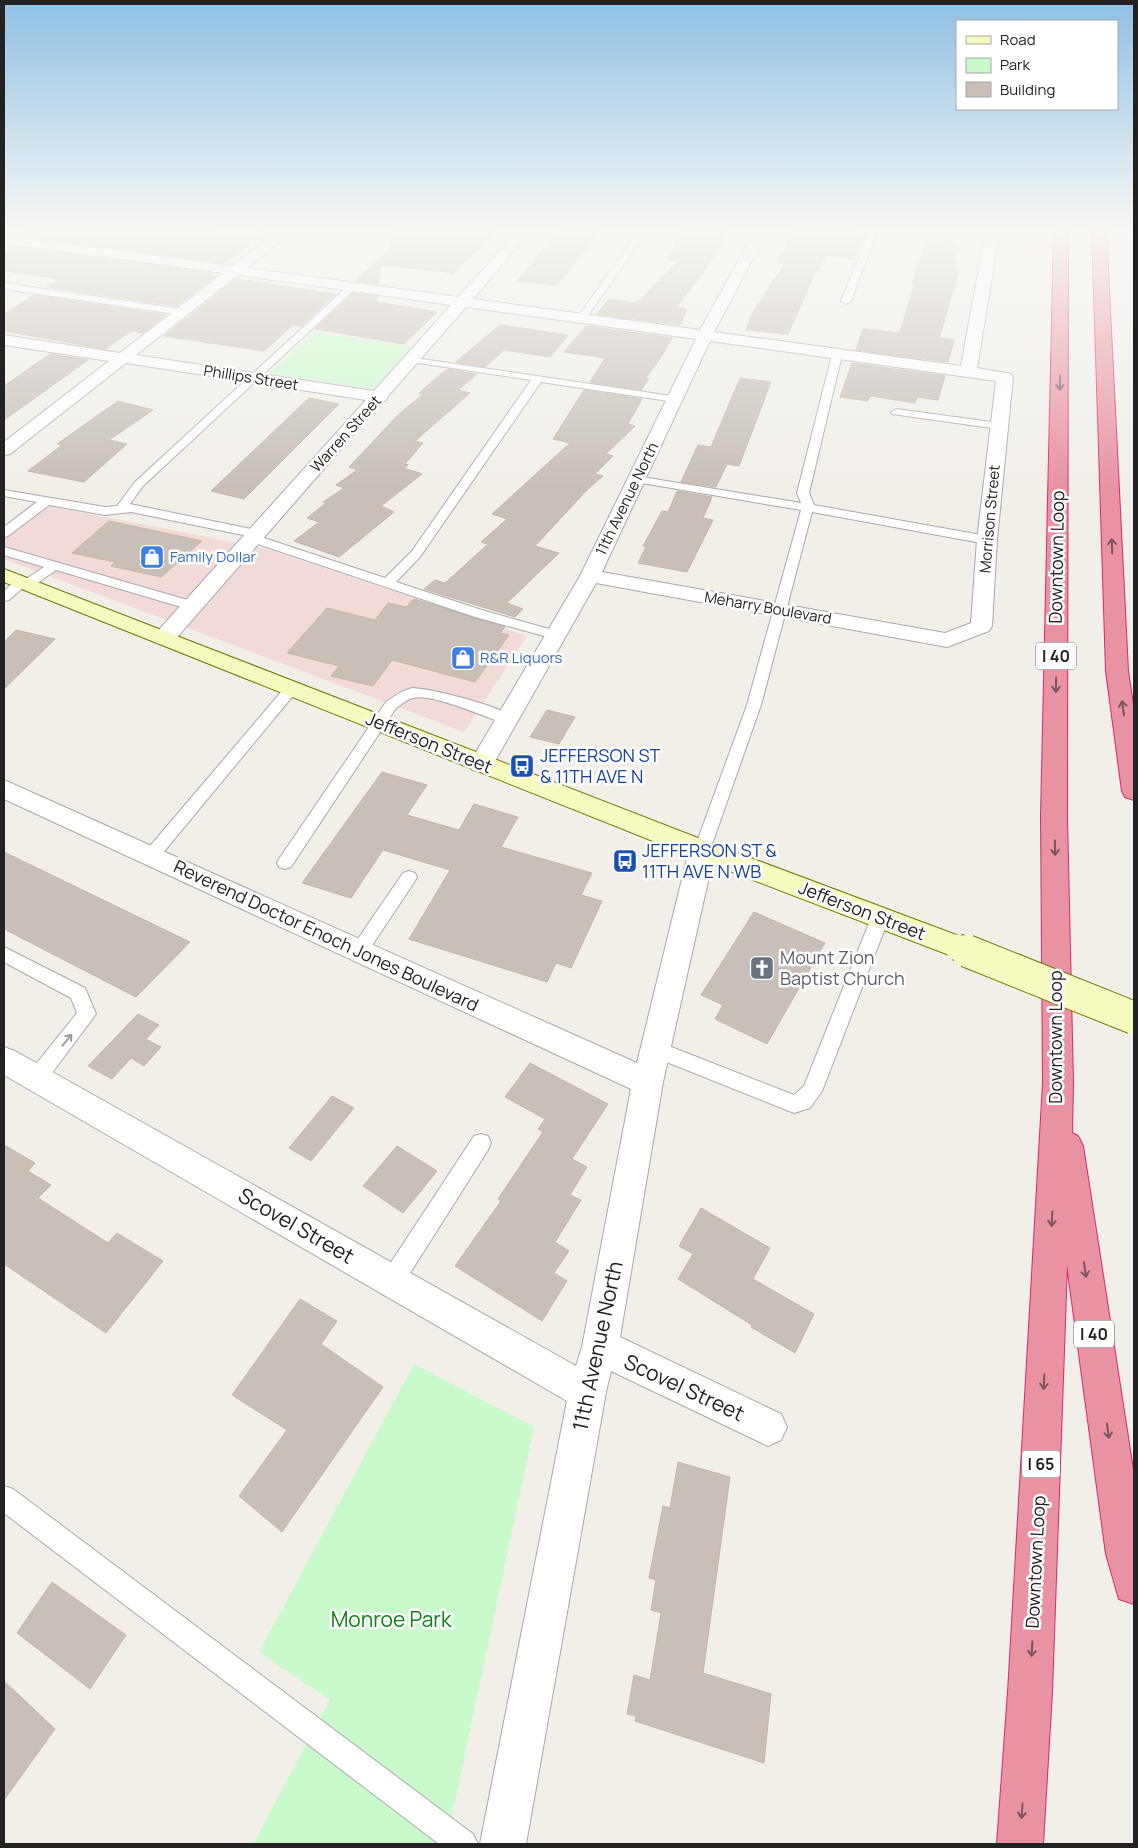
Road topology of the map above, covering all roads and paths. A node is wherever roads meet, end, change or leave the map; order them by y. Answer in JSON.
{"nodes":[{"id":1,"x":178,"y":315,"type":"edge"},
{"id":2,"x":322,"y":315,"type":"edge"},
{"id":3,"x":451,"y":315,"type":"edge"},
{"id":4,"x":561,"y":315,"type":"edge"},
{"id":5,"x":584,"y":315,"type":"edge"},
{"id":6,"x":716,"y":315,"type":"edge"},
{"id":7,"x":978,"y":315,"type":"edge"},
{"id":8,"x":1060,"y":315,"type":"edge"},
{"id":9,"x":1103,"y":315,"type":"edge"},
{"id":10,"x":582,"y":318,"type":"junction"},
{"id":11,"x":705,"y":335,"type":"junction"},
{"id":12,"x":5,"y":341,"type":"edge"},
{"id":13,"x":837,"y":355,"type":"junction"},
{"id":14,"x":120,"y":358,"type":"junction"},
{"id":15,"x":412,"y":359,"type":"junction"},
{"id":16,"x":968,"y":372,"type":"junction"},
{"id":17,"x":255,"y":378,"type":"junction"},
{"id":18,"x":538,"y":378,"type":"junction"},
{"id":19,"x":380,"y":397,"type":"junction"},
{"id":20,"x":675,"y":399,"type":"junction"},
{"id":21,"x":896,"y":412,"type":"dead end"},
{"id":22,"x":999,"y":426,"type":"junction"},
{"id":23,"x":5,"y":448,"type":"edge"},
{"id":24,"x":636,"y":479,"type":"junction"},
{"id":25,"x":4,"y":493,"type":"edge"},
{"id":26,"x":46,"y":501,"type":"junction"},
{"id":27,"x":808,"y":508,"type":"junction"},
{"id":28,"x":121,"y":509,"type":"junction"},
{"id":29,"x":4,"y":533,"type":"edge"},
{"id":30,"x":255,"y":536,"type":"junction"},
{"id":31,"x":987,"y":540,"type":"junction"},
{"id":32,"x":4,"y":551,"type":"edge"},
{"id":33,"x":54,"y":566,"type":"junction"},
{"id":34,"x":590,"y":576,"type":"junction"},
{"id":35,"x":388,"y":582,"type":"junction"},
{"id":36,"x":14,"y":584,"type":"edge"},
{"id":37,"x":193,"y":606,"type":"junction"},
{"id":38,"x":780,"y":610,"type":"junction"},
{"id":39,"x":556,"y":635,"type":"junction"},
{"id":40,"x":164,"y":638,"type":"junction"},
{"id":41,"x":947,"y":640,"type":"joint"},
{"id":42,"x":292,"y":688,"type":"junction"},
{"id":43,"x":507,"y":719,"type":"junction"},
{"id":44,"x":379,"y":723,"type":"junction"},
{"id":45,"x":481,"y":764,"type":"junction"},
{"id":46,"x":4,"y":788,"type":"edge"},
{"id":47,"x":1134,"y":791,"type":"edge"},
{"id":48,"x":702,"y":850,"type":"junction"},
{"id":49,"x":151,"y":856,"type":"junction"},
{"id":50,"x":285,"y":863,"type":"dead end"},
{"id":51,"x":409,"y":877,"type":"dead end"},
{"id":52,"x":880,"y":918,"type":"junction"},
{"id":53,"x":359,"y":951,"type":"junction"},
{"id":54,"x":4,"y":954,"type":"edge"},
{"id":55,"x":1134,"y":1018,"type":"edge"},
{"id":56,"x":4,"y":1060,"type":"edge"},
{"id":57,"x":652,"y":1066,"type":"junction"},
{"id":58,"x":36,"y":1079,"type":"junction"},
{"id":59,"x":1058,"y":1083,"type":"junction"},
{"id":60,"x":481,"y":1143,"type":"dead end"},
{"id":61,"x":392,"y":1281,"type":"junction"},
{"id":62,"x":600,"y":1348,"type":"junction"},
{"id":63,"x":587,"y":1392,"type":"junction"},
{"id":64,"x":768,"y":1427,"type":"dead end"},
{"id":65,"x":4,"y":1498,"type":"edge"},
{"id":66,"x":1134,"y":1584,"type":"edge"},
{"id":67,"x":463,"y":1844,"type":"edge"},
{"id":68,"x":503,"y":1844,"type":"edge"},
{"id":69,"x":1020,"y":1844,"type":"edge"}],
"edges":[{"from":1,"to":14,"type":"street"},
{"from":2,"to":17,"type":"lane"},
{"from":3,"to":15,"type":"street","name":"Warren Street"},
{"from":4,"to":10,"type":"street"},
{"from":5,"to":10,"type":"lane"},
{"from":6,"to":11,"type":"street","name":"11th Avenue North"},
{"from":7,"to":16,"type":"street"},
{"from":8,"to":59,"type":"highway","name":"Downtown Loop","number":"I 40","one_way":true},
{"from":47,"to":9,"type":"highway","one_way":true},
{"from":10,"to":11,"type":"street"},
{"from":11,"to":13,"type":"street"},
{"from":11,"to":20,"type":"street","name":"11th Avenue North"},
{"from":12,"to":14,"type":"street","name":"Phillips Street"},
{"from":13,"to":16,"type":"street"},
{"from":13,"to":27,"type":"lane"},
{"from":14,"to":17,"type":"street","name":"Phillips Street"},
{"from":14,"to":23,"type":"street"},
{"from":15,"to":18,"type":"lane"},
{"from":15,"to":19,"type":"street","name":"Warren Street"},
{"from":16,"to":22,"type":"street","name":"Morrison Street"},
{"from":17,"to":19,"type":"street","name":"Phillips Street"},
{"from":17,"to":28,"type":"lane"},
{"from":18,"to":20,"type":"lane"},
{"from":18,"to":35,"type":"lane"},
{"from":19,"to":30,"type":"street","name":"Warren Street"},
{"from":20,"to":24,"type":"street","name":"11th Avenue North"},
{"from":21,"to":22,"type":"lane"},
{"from":22,"to":31,"type":"street","name":"Morrison Street"},
{"from":24,"to":27,"type":"lane"},
{"from":24,"to":34,"type":"street","name":"11th Avenue North"},
{"from":25,"to":26,"type":"lane"},
{"from":26,"to":28,"type":"lane"},
{"from":26,"to":29,"type":"lane"},
{"from":27,"to":31,"type":"lane"},
{"from":27,"to":38,"type":"lane"},
{"from":28,"to":30,"type":"lane"},
{"from":30,"to":35,"type":"lane"},
{"from":30,"to":37,"type":"street","name":"Warren Street"},
{"from":31,"to":41,"type":"street","name":"Morrison Street"},
{"from":32,"to":33,"type":"lane"},
{"from":33,"to":36,"type":"lane"},
{"from":33,"to":37,"type":"lane"},
{"from":34,"to":38,"type":"street","name":"Meharry Boulevard"},
{"from":34,"to":39,"type":"street","name":"11th Avenue North"},
{"from":35,"to":39,"type":"lane"},
{"from":36,"to":40,"type":"main road","name":"Jefferson Street"},
{"from":37,"to":40,"type":"street","name":"Warren Street"},
{"from":38,"to":41,"type":"street","name":"Meharry Boulevard"},
{"from":38,"to":48,"type":"lane"},
{"from":39,"to":43,"type":"street","name":"11th Avenue North"},
{"from":40,"to":42,"type":"main road","name":"Jefferson Street"},
{"from":42,"to":44,"type":"main road","name":"Jefferson Street"},
{"from":42,"to":49,"type":"lane"},
{"from":43,"to":44,"type":"lane"},
{"from":43,"to":45,"type":"street","name":"11th Avenue North"},
{"from":44,"to":45,"type":"main road","name":"Jefferson Street"},
{"from":44,"to":50,"type":"lane"},
{"from":45,"to":48,"type":"main road","name":"Jefferson Street"},
{"from":46,"to":49,"type":"street","name":"Reverend Doctor Enoch Jones Boulevard"},
{"from":48,"to":52,"type":"main road","name":"Jefferson Street"},
{"from":48,"to":57,"type":"street","name":"11th Avenue North"},
{"from":49,"to":53,"type":"street","name":"Reverend Doctor Enoch Jones Boulevard"},
{"from":51,"to":53,"type":"lane"},
{"from":52,"to":55,"type":"main road","name":"Jefferson Street","bridge":true},
{"from":52,"to":57,"type":"lane"},
{"from":53,"to":57,"type":"street","name":"Reverend Doctor Enoch Jones Boulevard"},
{"from":58,"to":54,"type":"lane","one_way":true},
{"from":56,"to":58,"type":"street","name":"Scovel Street"},
{"from":57,"to":62,"type":"street","name":"11th Avenue North"},
{"from":58,"to":61,"type":"street","name":"Scovel Street"},
{"from":59,"to":66,"type":"highway","number":"I 40","one_way":true},
{"from":59,"to":69,"type":"highway","name":"Downtown Loop","number":"I 65","one_way":true},
{"from":60,"to":61,"type":"lane"},
{"from":61,"to":63,"type":"street","name":"Scovel Street"},
{"from":62,"to":63,"type":"street","name":"11th Avenue North"},
{"from":62,"to":64,"type":"street","name":"Scovel Street"},
{"from":63,"to":68,"type":"street","name":"11th Avenue North"},
{"from":65,"to":67,"type":"lane"}]}
